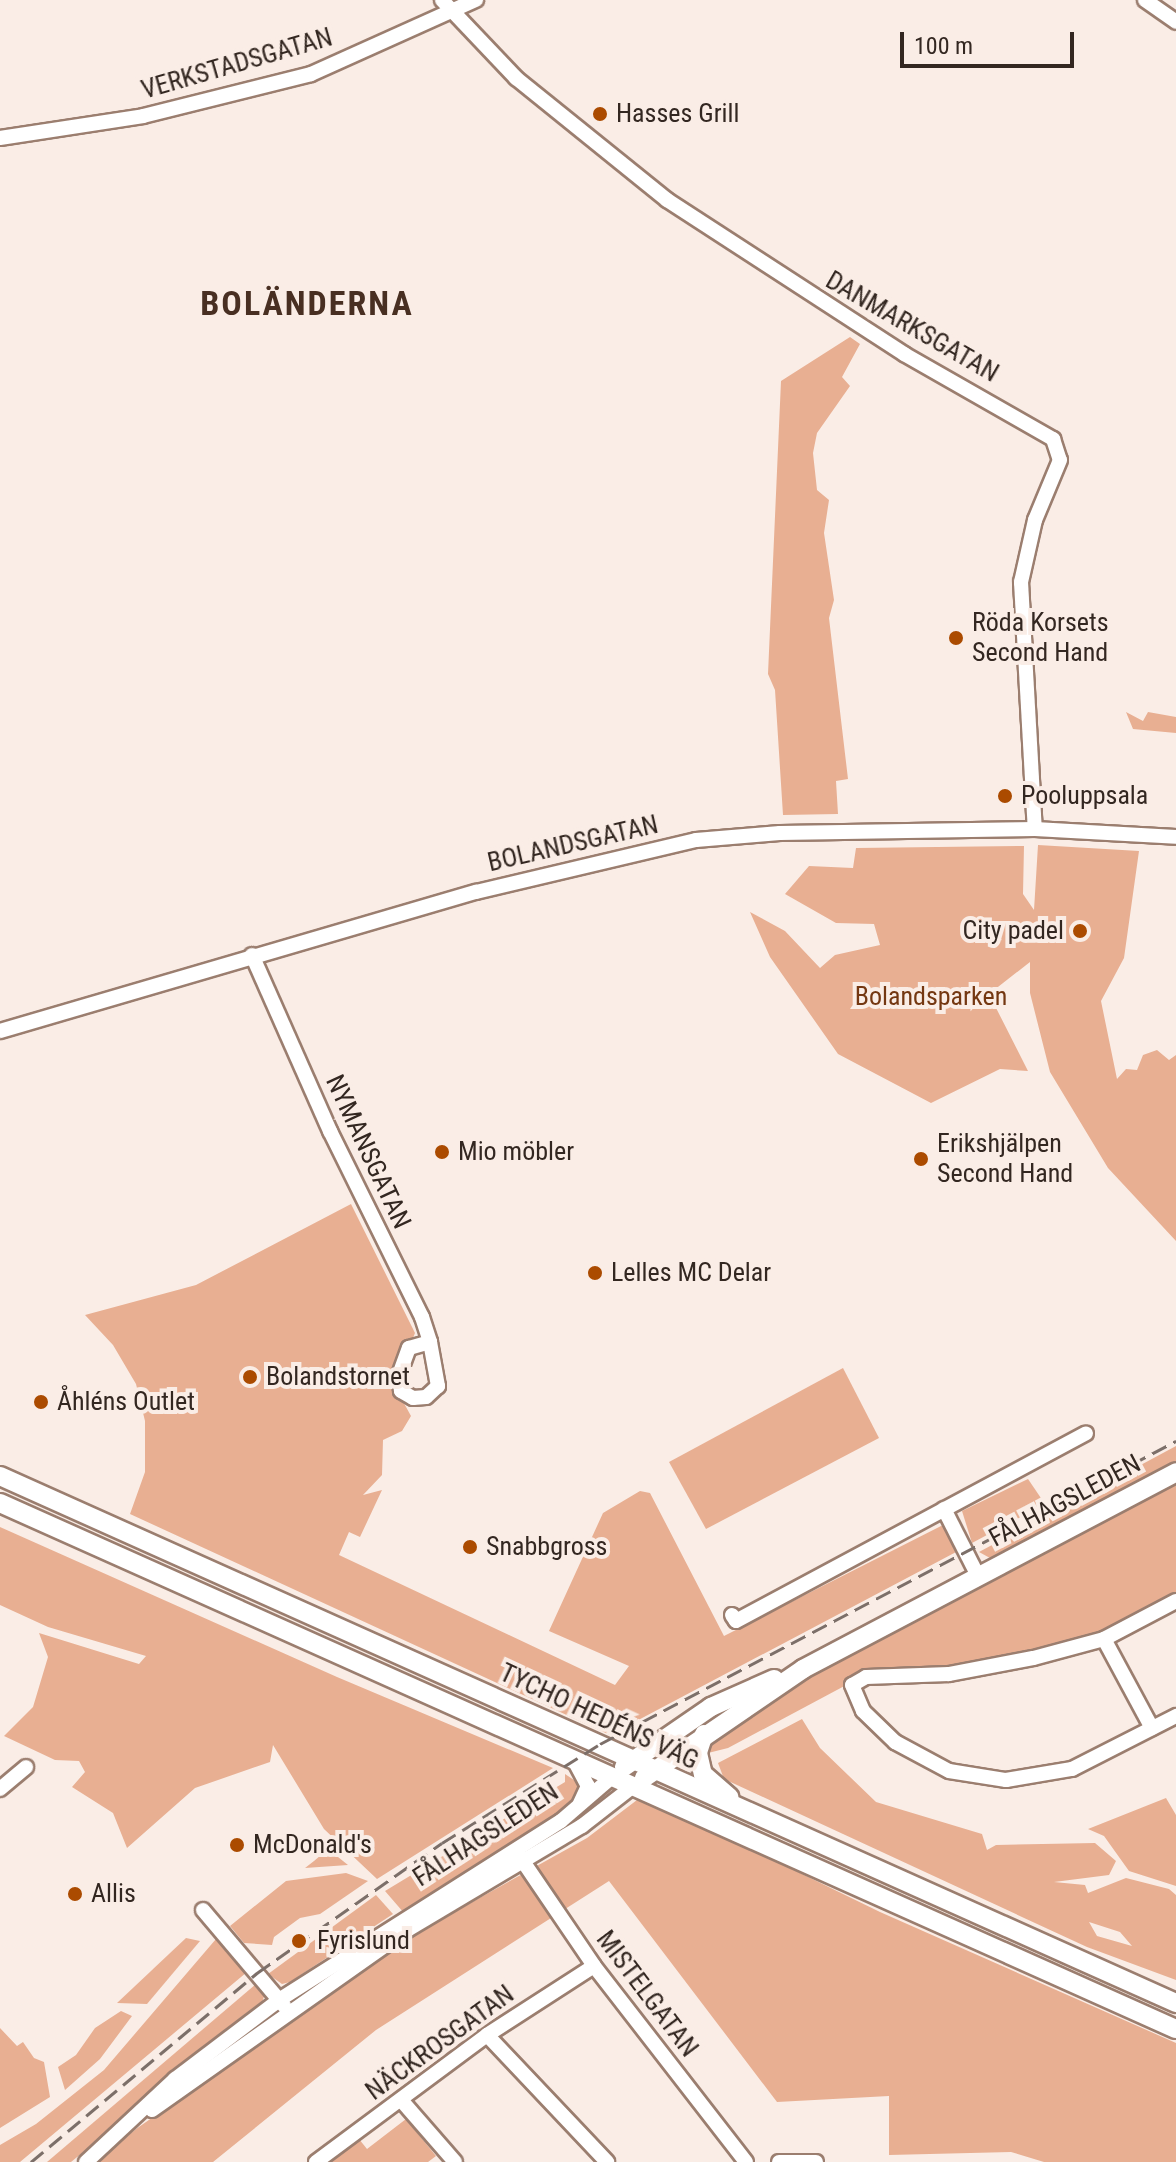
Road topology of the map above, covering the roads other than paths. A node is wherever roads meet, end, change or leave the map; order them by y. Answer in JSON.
{"nodes":[{"id":1,"x":476,"y":0,"type":"edge"},
{"id":2,"x":1145,"y":0,"type":"edge"},
{"id":3,"x":447,"y":5,"type":"edge"},
{"id":4,"x":1176,"y":22,"type":"edge"},
{"id":5,"x":0,"y":138,"type":"edge"},
{"id":6,"x":1035,"y":829,"type":"junction"},
{"id":7,"x":1176,"y":837,"type":"edge"},
{"id":8,"x":252,"y":955,"type":"junction"},
{"id":9,"x":0,"y":1031,"type":"edge"},
{"id":10,"x":430,"y":1342,"type":"junction"},
{"id":11,"x":1086,"y":1433,"type":"dead end"},
{"id":12,"x":1176,"y":1472,"type":"edge"},
{"id":13,"x":0,"y":1476,"type":"edge"},
{"id":14,"x":0,"y":1503,"type":"edge"},
{"id":15,"x":944,"y":1509,"type":"junction"},
{"id":16,"x":978,"y":1576,"type":"junction"},
{"id":17,"x":1176,"y":1601,"type":"edge"},
{"id":18,"x":732,"y":1615,"type":"dead end"},
{"id":19,"x":1104,"y":1639,"type":"junction"},
{"id":20,"x":803,"y":1669,"type":"junction"},
{"id":21,"x":1176,"y":1716,"type":"edge"},
{"id":22,"x":1152,"y":1728,"type":"junction"},
{"id":23,"x":704,"y":1734,"type":"junction"},
{"id":24,"x":574,"y":1760,"type":"junction"},
{"id":25,"x":631,"y":1761,"type":"junction"},
{"id":26,"x":26,"y":1767,"type":"dead end"},
{"id":27,"x":652,"y":1771,"type":"junction"},
{"id":28,"x":612,"y":1777,"type":"junction"},
{"id":29,"x":632,"y":1787,"type":"junction"},
{"id":30,"x":0,"y":1789,"type":"edge"},
{"id":31,"x":578,"y":1806,"type":"junction"},
{"id":32,"x":754,"y":1815,"type":"junction"},
{"id":33,"x":519,"y":1855,"type":"junction"},
{"id":34,"x":203,"y":1910,"type":"dead end"},
{"id":35,"x":594,"y":1966,"type":"junction"},
{"id":36,"x":279,"y":2000,"type":"junction"},
{"id":37,"x":1176,"y":2003,"type":"edge"},
{"id":38,"x":290,"y":2012,"type":"junction"},
{"id":39,"x":1176,"y":2029,"type":"edge"},
{"id":40,"x":487,"y":2035,"type":"junction"},
{"id":41,"x":401,"y":2100,"type":"junction"},
{"id":42,"x":132,"y":2123,"type":"junction"},
{"id":43,"x":86,"y":2162,"type":"edge"},
{"id":44,"x":316,"y":2162,"type":"edge"},
{"id":45,"x":455,"y":2162,"type":"edge"},
{"id":46,"x":607,"y":2162,"type":"edge"},
{"id":47,"x":746,"y":2162,"type":"edge"},
{"id":48,"x":779,"y":2162,"type":"edge"},
{"id":49,"x":816,"y":2162,"type":"edge"}],
"edges":[{"from":1,"to":3,"type":"street","name":"VERKSTADSGATAN"},
{"from":2,"to":4,"type":"street"},
{"from":3,"to":5,"type":"street","name":"VERKSTADSGATAN"},
{"from":3,"to":6,"type":"street","name":"DANMARKSGATAN"},
{"from":6,"to":7,"type":"street","name":"BOLANDSGATAN"},
{"from":6,"to":8,"type":"street","name":"BOLANDSGATAN"},
{"from":8,"to":9,"type":"street","name":"BOLANDSGATAN"},
{"from":8,"to":10,"type":"street","name":"NYMANSGATAN"},
{"from":10,"to":10,"type":"street","name":"NYMANSGATAN"},
{"from":11,"to":15,"type":"street","name":"FÅLHAGSLEDEN"},
{"from":12,"to":16,"type":"main road","name":"FÅLHAGSLEDEN"},
{"from":13,"to":25,"type":"main road","name":"TYCHO HEDÉNS VÄG"},
{"from":14,"to":24,"type":"main road","name":"TYCHO HEDÉNS VÄG"},
{"from":15,"to":16,"type":"street","name":"FÅLHAGSLEDEN"},
{"from":15,"to":18,"type":"street","name":"FÅLHAGSLEDEN"},
{"from":16,"to":20,"type":"main road","name":"FÅLHAGSLEDEN"},
{"from":17,"to":19,"type":"street"},
{"from":19,"to":22,"type":"street"},
{"from":19,"to":22,"type":"street"},
{"from":20,"to":23,"type":"main road","name":"FÅLHAGSLEDEN"},
{"from":20,"to":25,"type":"main road","name":"FÅLHAGSLEDEN"},
{"from":21,"to":22,"type":"street"},
{"from":23,"to":27,"type":"main road","name":"FÅLHAGSLEDEN"},
{"from":23,"to":32,"type":"main road"},
{"from":24,"to":28,"type":"main road","name":"TYCHO HEDÉNS VÄG"},
{"from":24,"to":31,"type":"street"},
{"from":25,"to":27,"type":"main road","name":"TYCHO HEDÉNS VÄG"},
{"from":25,"to":28,"type":"main road","name":"FÅLHAGSLEDEN"},
{"from":26,"to":30,"type":"street"},
{"from":27,"to":29,"type":"main road","name":"FÅLHAGSLEDEN"},
{"from":27,"to":32,"type":"main road","name":"TYCHO HEDÉNS VÄG"},
{"from":28,"to":29,"type":"main road","name":"TYCHO HEDÉNS VÄG"},
{"from":28,"to":31,"type":"street","name":"FÅLHAGSLEDEN"},
{"from":29,"to":33,"type":"street","name":"FÅLHAGSLEDEN"},
{"from":29,"to":39,"type":"main road","name":"TYCHO HEDÉNS VÄG"},
{"from":31,"to":33,"type":"street","name":"FÅLHAGSLEDEN"},
{"from":32,"to":37,"type":"main road","name":"TYCHO HEDÉNS VÄG"},
{"from":33,"to":35,"type":"street","name":"MISTELGATAN"},
{"from":33,"to":36,"type":"street","name":"FÅLHAGSLEDEN"},
{"from":33,"to":38,"type":"street","name":"FÅLHAGSLEDEN"},
{"from":34,"to":36,"type":"street"},
{"from":35,"to":40,"type":"street","name":"NÄCKROSGATAN"},
{"from":35,"to":47,"type":"street","name":"MISTELGATAN"},
{"from":36,"to":38,"type":"street"},
{"from":36,"to":42,"type":"street","name":"FÅLHAGSLEDEN"},
{"from":38,"to":42,"type":"street","name":"FÅLHAGSLEDEN"},
{"from":40,"to":41,"type":"street","name":"NÄCKROSGATAN"},
{"from":40,"to":46,"type":"street"},
{"from":41,"to":44,"type":"street","name":"NÄCKROSGATAN"},
{"from":41,"to":45,"type":"street"},
{"from":42,"to":43,"type":"street","name":"FÅLHAGSLEDEN"},
{"from":48,"to":49,"type":"street"}]}
